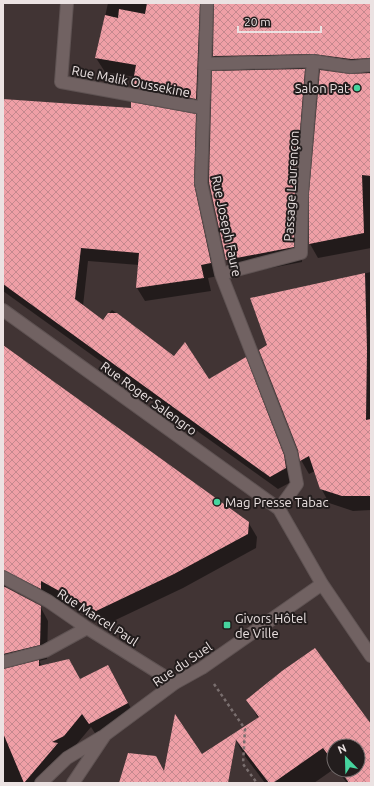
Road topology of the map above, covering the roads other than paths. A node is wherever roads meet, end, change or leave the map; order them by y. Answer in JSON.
{"nodes":[{"id":1,"x":66,"y":3,"type":"edge"},
{"id":2,"x":207,"y":3,"type":"edge"},
{"id":3,"x":313,"y":61,"type":"junction"},
{"id":4,"x":205,"y":64,"type":"junction"},
{"id":5,"x":371,"y":65,"type":"edge"},
{"id":6,"x":203,"y":108,"type":"junction"},
{"id":7,"x":221,"y":274,"type":"junction"},
{"id":8,"x":3,"y":310,"type":"edge"},
{"id":9,"x":279,"y":509,"type":"junction"},
{"id":10,"x":3,"y":577,"type":"edge"},
{"id":11,"x":322,"y":584,"type":"junction"},
{"id":12,"x":87,"y":628,"type":"junction"},
{"id":13,"x":371,"y":656,"type":"edge"},
{"id":14,"x":3,"y":662,"type":"edge"},
{"id":15,"x":175,"y":683,"type":"junction"},
{"id":16,"x":105,"y":735,"type":"junction"},
{"id":17,"x":41,"y":783,"type":"edge"},
{"id":18,"x":73,"y":783,"type":"edge"}],
"edges":[{"from":1,"to":6,"type":"street","name":"Rue Malik Oussekine"},
{"from":2,"to":4,"type":"street","name":"Rue Joseph Faure"},
{"from":3,"to":4,"type":"street"},
{"from":3,"to":5,"type":"street"},
{"from":3,"to":7,"type":"street","name":"Passage Laurençon"},
{"from":4,"to":6,"type":"street","name":"Rue Joseph Faure"},
{"from":6,"to":7,"type":"street","name":"Rue Joseph Faure"},
{"from":7,"to":9,"type":"street","name":"Rue Joseph Faure"},
{"from":8,"to":9,"type":"street","name":"Rue Roger Salengro"},
{"from":9,"to":11,"type":"street"},
{"from":10,"to":12,"type":"street","name":"Rue Marcel Paul"},
{"from":11,"to":13,"type":"street"},
{"from":11,"to":15,"type":"street","name":"Rue du Suel"},
{"from":12,"to":14,"type":"street"},
{"from":12,"to":15,"type":"street","name":"Rue Marcel Paul"},
{"from":15,"to":16,"type":"street","name":"Rue du Suel"},
{"from":16,"to":17,"type":"street"},
{"from":16,"to":18,"type":"street","name":"Rue du Suel"}]}
